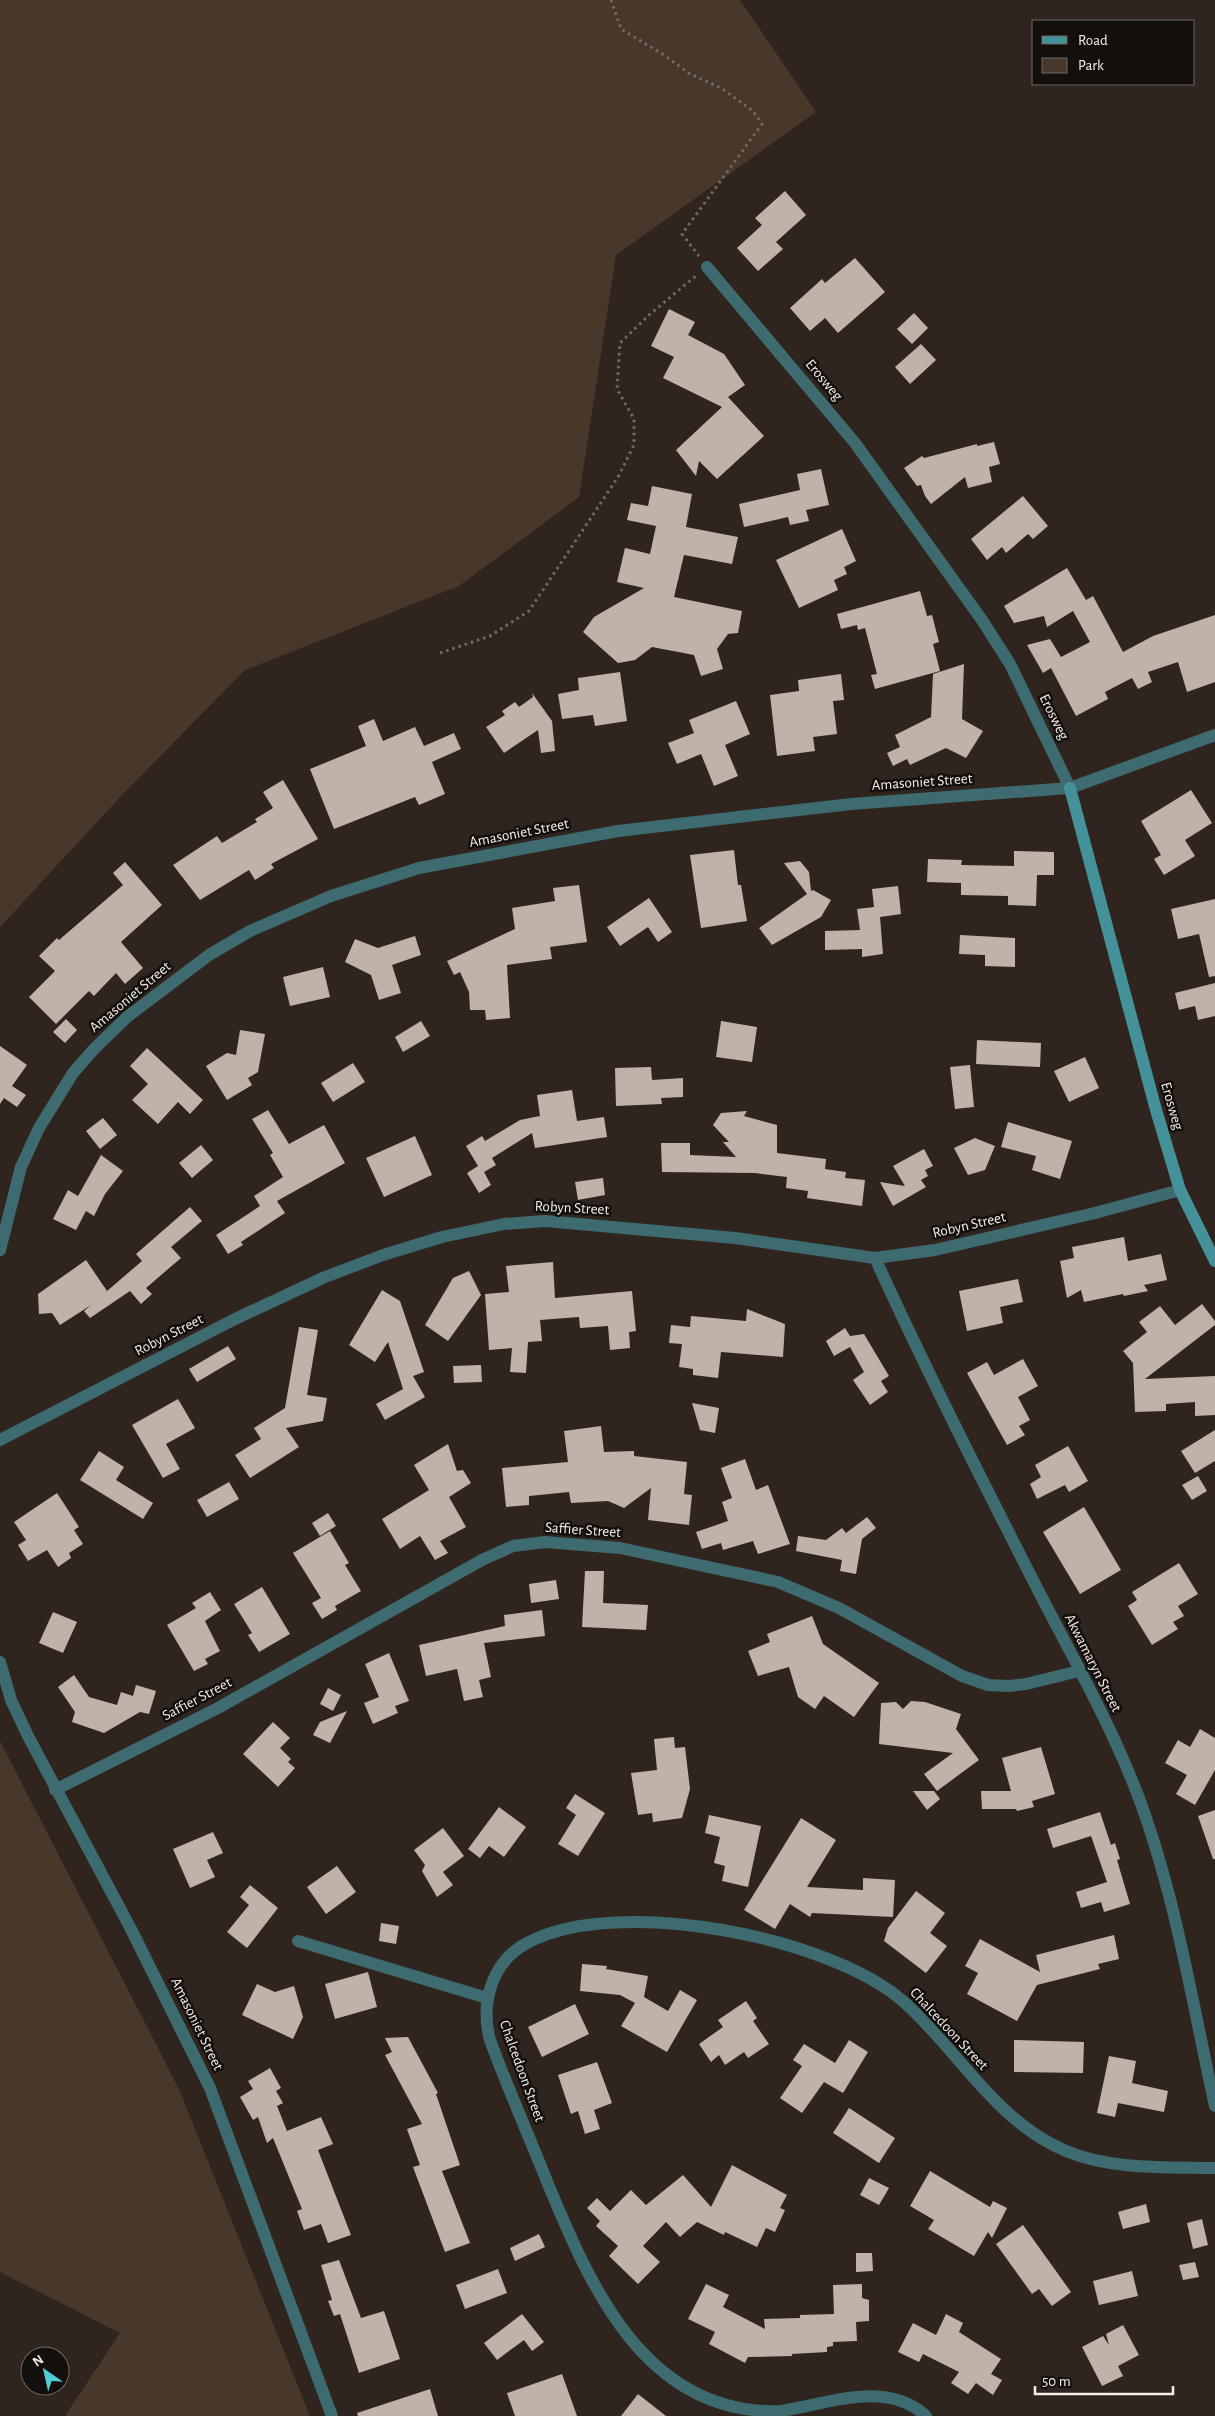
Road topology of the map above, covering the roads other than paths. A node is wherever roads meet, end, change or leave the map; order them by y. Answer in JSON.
{"nodes":[{"id":1,"x":707,"y":267,"type":"road end"},
{"id":2,"x":1215,"y":735,"type":"edge"},
{"id":3,"x":1070,"y":788,"type":"junction"},
{"id":4,"x":1180,"y":1190,"type":"junction"},
{"id":5,"x":0,"y":1250,"type":"edge"},
{"id":6,"x":875,"y":1258,"type":"junction"},
{"id":7,"x":1215,"y":1261,"type":"edge"},
{"id":8,"x":0,"y":1440,"type":"edge"},
{"id":9,"x":0,"y":1662,"type":"edge"},
{"id":10,"x":1079,"y":1671,"type":"junction"},
{"id":11,"x":55,"y":1790,"type":"junction"},
{"id":12,"x":298,"y":1942,"type":"dead end"},
{"id":13,"x":487,"y":1998,"type":"junction"},
{"id":14,"x":1215,"y":2106,"type":"edge"},
{"id":15,"x":1215,"y":2168,"type":"edge"},
{"id":16,"x":332,"y":2416,"type":"edge"},
{"id":17,"x":926,"y":2416,"type":"edge"}],
"edges":[{"from":1,"to":3,"type":"street","name":"Erosweg"},
{"from":2,"to":3,"type":"street","name":"Amasoniet Street"},
{"from":3,"to":4,"type":"street","name":"Erosweg"},
{"from":3,"to":5,"type":"street","name":"Amasoniet Street"},
{"from":4,"to":6,"type":"street","name":"Robyn Street"},
{"from":4,"to":7,"type":"street","name":"Erosweg"},
{"from":6,"to":8,"type":"street","name":"Robyn Street"},
{"from":6,"to":10,"type":"street","name":"Akwamaryn Street"},
{"from":9,"to":11,"type":"street","name":"Amasoniet Street"},
{"from":10,"to":11,"type":"street","name":"Saffier Street"},
{"from":10,"to":14,"type":"street","name":"Akwamaryn Street"},
{"from":11,"to":16,"type":"street","name":"Amasoniet Street"},
{"from":12,"to":13,"type":"street"},
{"from":13,"to":15,"type":"street","name":"Chalcedoon Street"},
{"from":13,"to":17,"type":"street","name":"Chalcedoon Street"}]}
